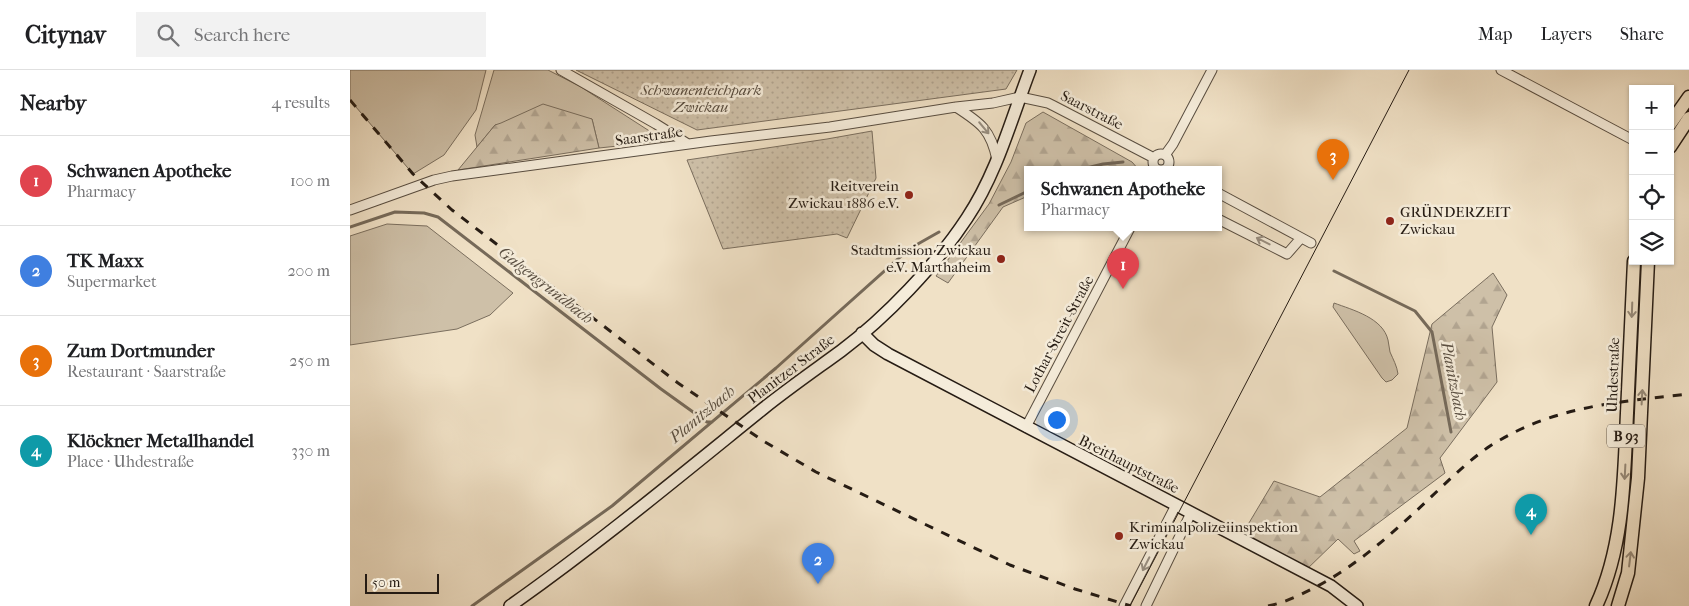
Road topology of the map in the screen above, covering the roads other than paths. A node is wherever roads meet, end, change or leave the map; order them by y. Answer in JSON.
{"nodes":[{"id":1,"x":561,"y":70,"type":"edge"},
{"id":2,"x":1030,"y":70,"type":"edge"},
{"id":3,"x":1212,"y":70,"type":"edge"},
{"id":4,"x":1501,"y":70,"type":"edge"},
{"id":5,"x":1020,"y":97,"type":"junction"},
{"id":6,"x":1689,"y":97,"type":"edge"},
{"id":7,"x":956,"y":107,"type":"junction"},
{"id":8,"x":1674,"y":118,"type":"edge"},
{"id":9,"x":1689,"y":118,"type":"edge"},
{"id":10,"x":1629,"y":138,"type":"edge"},
{"id":11,"x":1674,"y":141,"type":"edge"},
{"id":12,"x":688,"y":144,"type":"junction"},
{"id":13,"x":1165,"y":155,"type":"junction"},
{"id":14,"x":1154,"y":158,"type":"junction"},
{"id":15,"x":997,"y":160,"type":"junction"},
{"id":16,"x":1168,"y":165,"type":"edge"},
{"id":17,"x":1155,"y":166,"type":"edge"},
{"id":18,"x":1222,"y":195,"type":"edge"},
{"id":19,"x":350,"y":210,"type":"edge"},
{"id":20,"x":1222,"y":220,"type":"edge"},
{"id":21,"x":1128,"y":231,"type":"edge"},
{"id":22,"x":1301,"y":238,"type":"junction"},
{"id":23,"x":1311,"y":244,"type":"dead end"},
{"id":24,"x":1634,"y":265,"type":"edge"},
{"id":25,"x":1648,"y":265,"type":"edge"},
{"id":26,"x":862,"y":333,"type":"junction"},
{"id":27,"x":1026,"y":427,"type":"junction"},
{"id":28,"x":1176,"y":505,"type":"junction"},
{"id":29,"x":1191,"y":513,"type":"junction"},
{"id":30,"x":510,"y":606,"type":"edge"},
{"id":31,"x":1124,"y":606,"type":"edge"},
{"id":32,"x":1146,"y":606,"type":"edge"},
{"id":33,"x":1357,"y":606,"type":"edge"},
{"id":34,"x":1596,"y":606,"type":"edge"},
{"id":35,"x":1618,"y":606,"type":"edge"}],
"edges":[{"from":1,"to":12,"type":"street"},
{"from":2,"to":5,"type":"main road","name":"Planitzer Straße"},
{"from":3,"to":13,"type":"street"},
{"from":4,"to":10,"type":"street"},
{"from":5,"to":7,"type":"street","name":"Saarstraße"},
{"from":5,"to":14,"type":"street","name":"Saarstraße"},
{"from":5,"to":15,"type":"main road","name":"Planitzer Straße"},
{"from":6,"to":8,"type":"main road"},
{"from":7,"to":12,"type":"street","name":"Saarstraße"},
{"from":7,"to":15,"type":"street","one_way":true},
{"from":9,"to":11,"type":"main road"},
{"from":12,"to":19,"type":"street","name":"Saarstraße"},
{"from":13,"to":14,"type":"street"},
{"from":13,"to":16,"type":"street"},
{"from":14,"to":17,"type":"street"},
{"from":15,"to":26,"type":"main road","name":"Planitzer Straße"},
{"from":18,"to":22,"type":"street"},
{"from":22,"to":20,"type":"street","one_way":true},
{"from":21,"to":27,"type":"street","name":"Lothar-Streit-Straße"},
{"from":22,"to":23,"type":"street"},
{"from":24,"to":34,"type":"main road","name":"Uhdestraße","number":"B 93","one_way":true},
{"from":35,"to":25,"type":"main road","name":"Uhdestraße","number":"B 93","one_way":true},
{"from":26,"to":27,"type":"main road","name":"Breithauptstraße"},
{"from":26,"to":30,"type":"main road","name":"Planitzer Straße"},
{"from":27,"to":28,"type":"main road","name":"Breithauptstraße"},
{"from":28,"to":29,"type":"main road","name":"Breithauptstraße"},
{"from":28,"to":31,"type":"street","one_way":true},
{"from":29,"to":32,"type":"street"},
{"from":29,"to":33,"type":"main road","name":"Breithauptstraße"}]}
